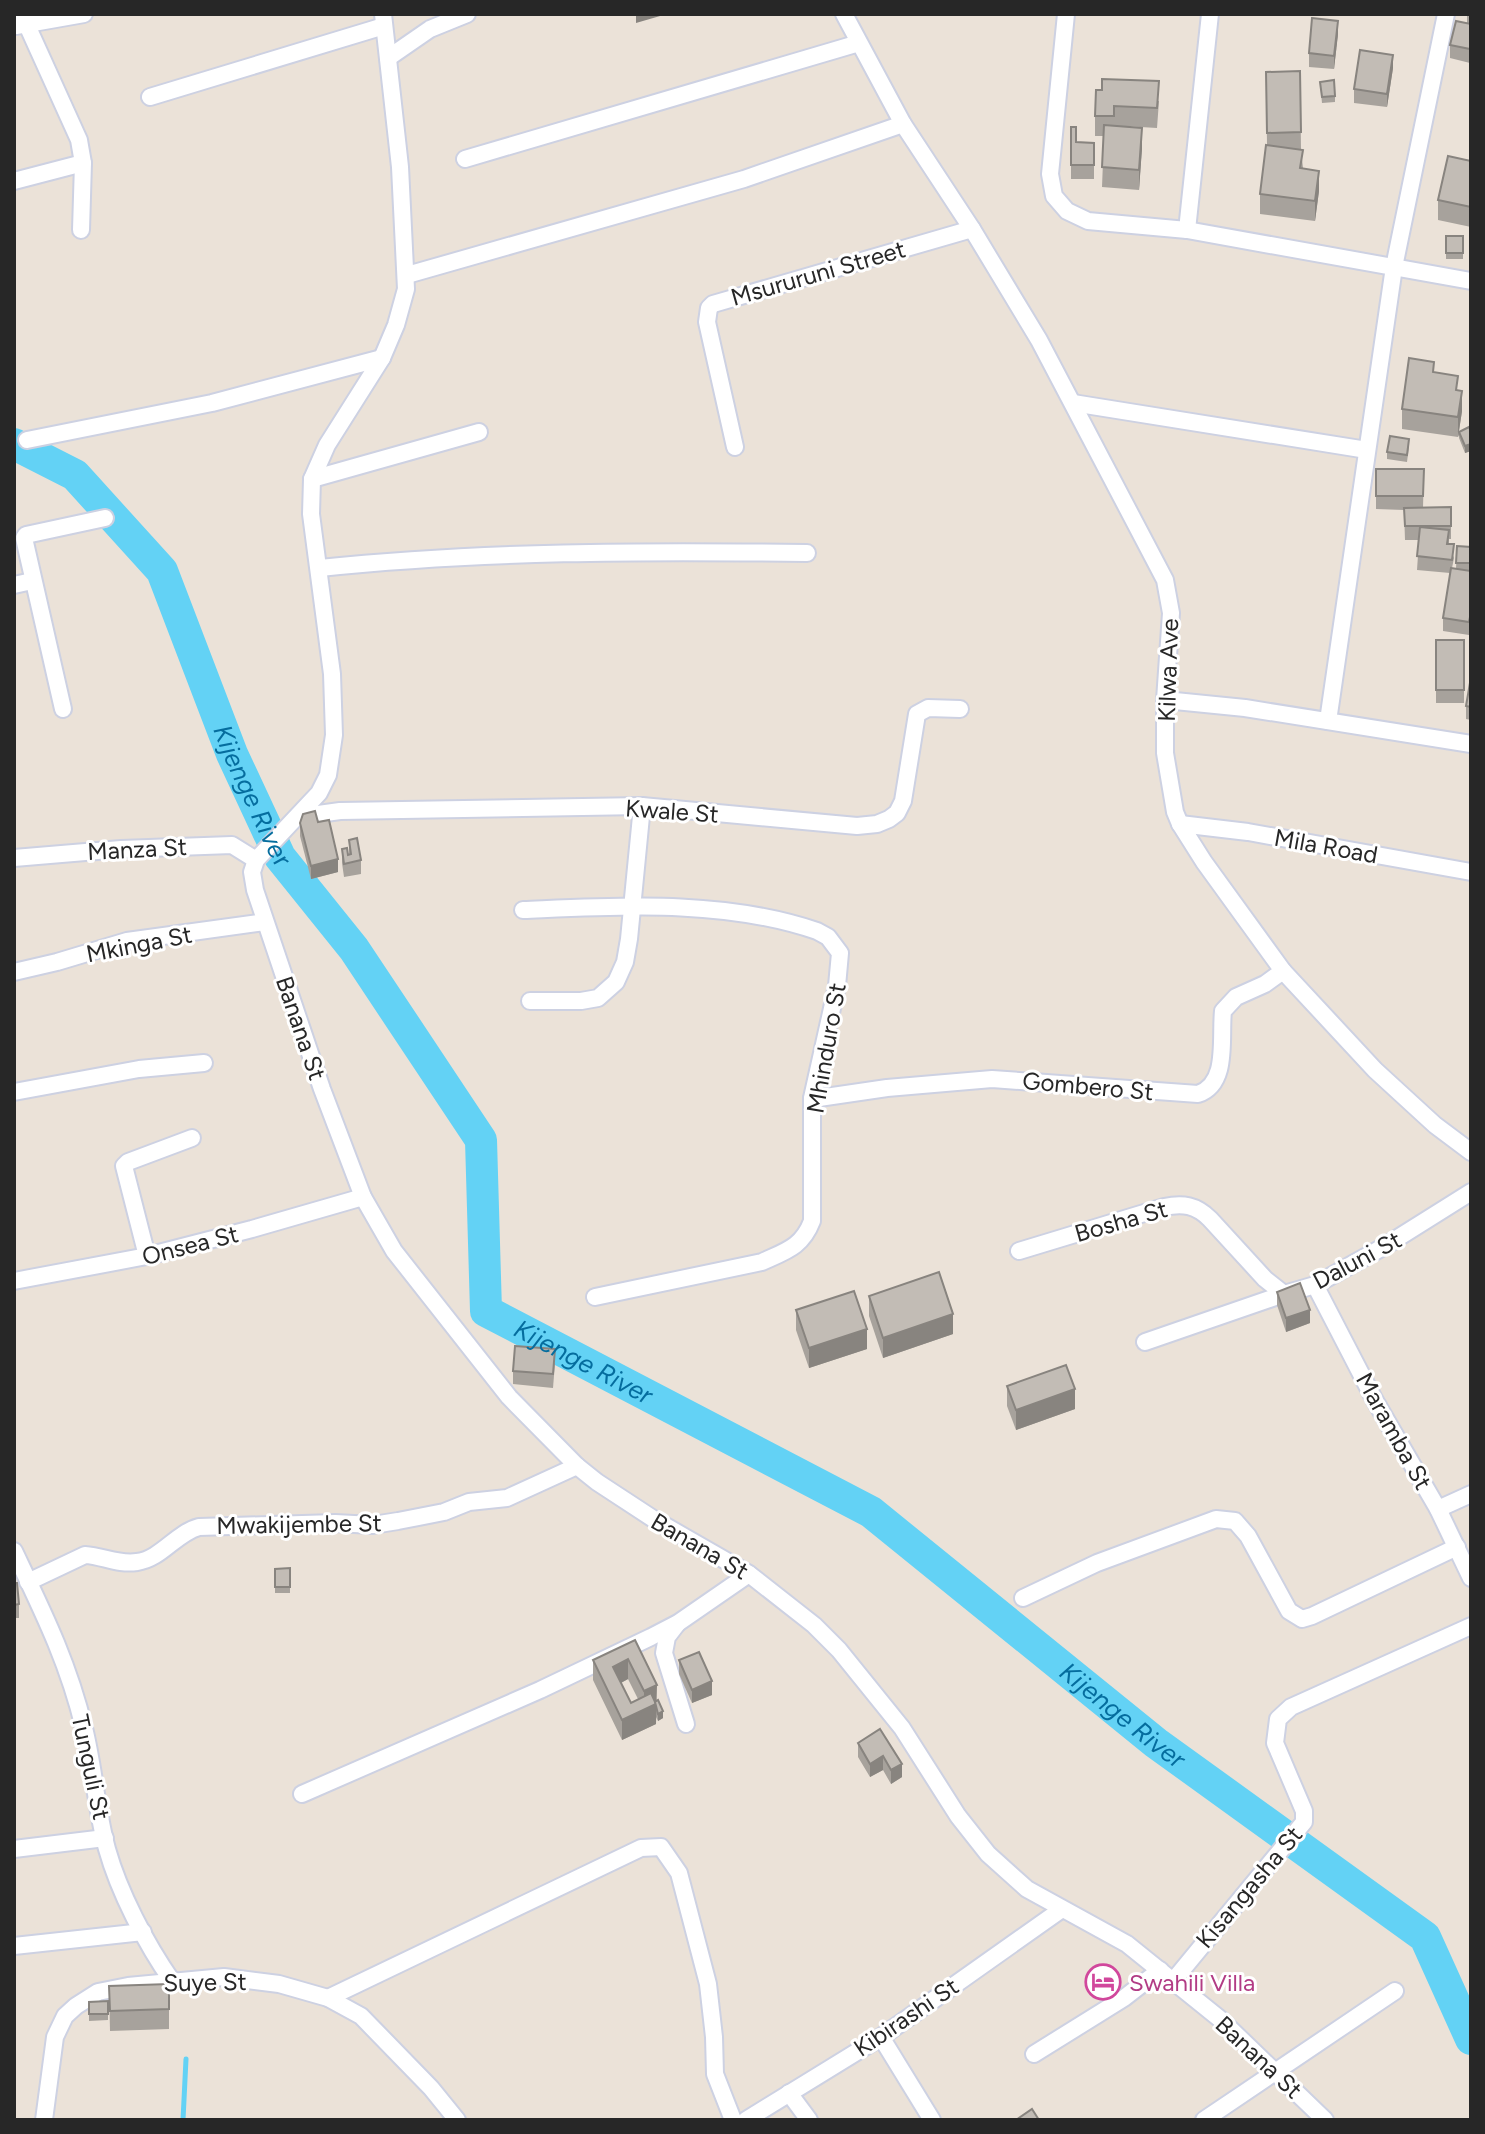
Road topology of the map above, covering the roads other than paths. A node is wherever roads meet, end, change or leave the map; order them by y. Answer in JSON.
{"nodes":[{"id":1,"x":84,"y":14,"type":"edge"},
{"id":2,"x":844,"y":14,"type":"edge"},
{"id":3,"x":1066,"y":14,"type":"edge"},
{"id":4,"x":1210,"y":14,"type":"edge"},
{"id":5,"x":1446,"y":14,"type":"edge"},
{"id":6,"x":461,"y":15,"type":"edge"},
{"id":7,"x":383,"y":20,"type":"edge"},
{"id":8,"x":20,"y":21,"type":"edge"},
{"id":9,"x":859,"y":43,"type":"junction"},
{"id":10,"x":388,"y":58,"type":"junction"},
{"id":11,"x":150,"y":97,"type":"dead end"},
{"id":12,"x":903,"y":124,"type":"junction"},
{"id":13,"x":465,"y":159,"type":"dead end"},
{"id":14,"x":83,"y":163,"type":"junction"},
{"id":15,"x":14,"y":181,"type":"edge"},
{"id":16,"x":972,"y":229,"type":"junction"},
{"id":17,"x":81,"y":230,"type":"dead end"},
{"id":18,"x":1187,"y":230,"type":"junction"},
{"id":19,"x":1394,"y":267,"type":"junction"},
{"id":20,"x":407,"y":275,"type":"junction"},
{"id":21,"x":1471,"y":281,"type":"edge"},
{"id":22,"x":382,"y":358,"type":"junction"},
{"id":23,"x":1073,"y":403,"type":"junction"},
{"id":24,"x":479,"y":432,"type":"dead end"},
{"id":25,"x":27,"y":440,"type":"dead end"},
{"id":26,"x":735,"y":447,"type":"dead end"},
{"id":27,"x":1367,"y":450,"type":"junction"},
{"id":28,"x":312,"y":479,"type":"junction"},
{"id":29,"x":105,"y":518,"type":"dead end"},
{"id":30,"x":807,"y":553,"type":"dead end"},
{"id":31,"x":320,"y":568,"type":"junction"},
{"id":32,"x":32,"y":581,"type":"junction"},
{"id":33,"x":14,"y":585,"type":"edge"},
{"id":34,"x":1165,"y":700,"type":"junction"},
{"id":35,"x":63,"y":709,"type":"dead end"},
{"id":36,"x":960,"y":709,"type":"dead end"},
{"id":37,"x":1328,"y":721,"type":"junction"},
{"id":38,"x":1471,"y":744,"type":"edge"},
{"id":39,"x":642,"y":806,"type":"junction"},
{"id":40,"x":297,"y":817,"type":"junction"},
{"id":41,"x":1180,"y":824,"type":"junction"},
{"id":42,"x":260,"y":856,"type":"junction"},
{"id":43,"x":14,"y":858,"type":"edge"},
{"id":44,"x":1471,"y":872,"type":"edge"},
{"id":45,"x":632,"y":905,"type":"junction"},
{"id":46,"x":523,"y":910,"type":"dead end"},
{"id":47,"x":265,"y":922,"type":"junction"},
{"id":48,"x":1283,"y":971,"type":"junction"},
{"id":49,"x":14,"y":972,"type":"edge"},
{"id":50,"x":530,"y":1001,"type":"dead end"},
{"id":51,"x":204,"y":1063,"type":"dead end"},
{"id":52,"x":14,"y":1092,"type":"edge"},
{"id":53,"x":812,"y":1099,"type":"junction"},
{"id":54,"x":192,"y":1138,"type":"dead end"},
{"id":55,"x":1471,"y":1152,"type":"edge"},
{"id":56,"x":1471,"y":1192,"type":"edge"},
{"id":57,"x":363,"y":1197,"type":"junction"},
{"id":58,"x":1019,"y":1251,"type":"dead end"},
{"id":59,"x":147,"y":1256,"type":"junction"},
{"id":60,"x":14,"y":1281,"type":"edge"},
{"id":61,"x":1315,"y":1285,"type":"junction"},
{"id":62,"x":1284,"y":1294,"type":"junction"},
{"id":63,"x":595,"y":1297,"type":"dead end"},
{"id":64,"x":1145,"y":1342,"type":"dead end"},
{"id":65,"x":577,"y":1466,"type":"junction"},
{"id":66,"x":1471,"y":1494,"type":"edge"},
{"id":67,"x":1438,"y":1509,"type":"junction"},
{"id":68,"x":1457,"y":1547,"type":"junction"},
{"id":69,"x":14,"y":1551,"type":"edge"},
{"id":70,"x":749,"y":1574,"type":"junction"},
{"id":71,"x":1471,"y":1578,"type":"edge"},
{"id":72,"x":28,"y":1582,"type":"junction"},
{"id":73,"x":1023,"y":1598,"type":"dead end"},
{"id":74,"x":678,"y":1623,"type":"junction"},
{"id":75,"x":1471,"y":1626,"type":"edge"},
{"id":76,"x":686,"y":1724,"type":"dead end"},
{"id":77,"x":302,"y":1794,"type":"dead end"},
{"id":78,"x":105,"y":1838,"type":"junction"},
{"id":79,"x":14,"y":1849,"type":"edge"},
{"id":80,"x":1062,"y":1909,"type":"junction"},
{"id":81,"x":143,"y":1932,"type":"junction"},
{"id":82,"x":14,"y":1946,"type":"edge"},
{"id":83,"x":1167,"y":1976,"type":"junction"},
{"id":84,"x":172,"y":1981,"type":"junction"},
{"id":85,"x":1395,"y":1991,"type":"dead end"},
{"id":86,"x":328,"y":1998,"type":"junction"},
{"id":87,"x":881,"y":2037,"type":"junction"},
{"id":88,"x":1034,"y":2054,"type":"dead end"},
{"id":89,"x":1276,"y":2073,"type":"junction"},
{"id":90,"x":789,"y":2093,"type":"junction"},
{"id":91,"x":44,"y":2120,"type":"edge"},
{"id":92,"x":457,"y":2120,"type":"edge"},
{"id":93,"x":733,"y":2120,"type":"edge"},
{"id":94,"x":746,"y":2120,"type":"edge"},
{"id":95,"x":809,"y":2120,"type":"edge"},
{"id":96,"x":932,"y":2120,"type":"edge"},
{"id":97,"x":1204,"y":2120,"type":"edge"},
{"id":98,"x":1325,"y":2120,"type":"edge"}],
"edges":[{"from":1,"to":8,"type":"street"},
{"from":2,"to":9,"type":"street","name":"Kilwa Ave"},
{"from":3,"to":18,"type":"street"},
{"from":4,"to":18,"type":"street"},
{"from":5,"to":19,"type":"street"},
{"from":6,"to":10,"type":"street"},
{"from":7,"to":10,"type":"street"},
{"from":7,"to":11,"type":"street"},
{"from":8,"to":14,"type":"street"},
{"from":9,"to":12,"type":"street","name":"Kilwa Ave"},
{"from":9,"to":13,"type":"street"},
{"from":10,"to":20,"type":"street"},
{"from":12,"to":16,"type":"street","name":"Kilwa Ave"},
{"from":12,"to":20,"type":"street"},
{"from":14,"to":15,"type":"street"},
{"from":14,"to":17,"type":"street"},
{"from":16,"to":23,"type":"street","name":"Kilwa Ave"},
{"from":16,"to":26,"type":"street","name":"Msururuni Street"},
{"from":18,"to":19,"type":"street"},
{"from":19,"to":21,"type":"street"},
{"from":19,"to":27,"type":"street"},
{"from":20,"to":22,"type":"street"},
{"from":22,"to":25,"type":"street"},
{"from":22,"to":28,"type":"street"},
{"from":23,"to":27,"type":"street"},
{"from":23,"to":34,"type":"street","name":"Kilwa Ave"},
{"from":24,"to":28,"type":"street"},
{"from":27,"to":37,"type":"street"},
{"from":28,"to":31,"type":"street"},
{"from":29,"to":32,"type":"street"},
{"from":30,"to":31,"type":"street"},
{"from":31,"to":40,"type":"street"},
{"from":32,"to":33,"type":"street"},
{"from":32,"to":35,"type":"street"},
{"from":34,"to":37,"type":"street"},
{"from":34,"to":41,"type":"street","name":"Kilwa Ave"},
{"from":36,"to":39,"type":"street","name":"Kwale St"},
{"from":37,"to":38,"type":"street"},
{"from":39,"to":40,"type":"street","name":"Kwale St"},
{"from":39,"to":45,"type":"street"},
{"from":40,"to":42,"type":"street"},
{"from":41,"to":44,"type":"street","name":"Mila Road"},
{"from":41,"to":48,"type":"street","name":"Kilwa Ave"},
{"from":42,"to":43,"type":"street","name":"Manza St"},
{"from":42,"to":47,"type":"street","name":"Banana St"},
{"from":45,"to":46,"type":"street","name":"Mhinduro St"},
{"from":45,"to":50,"type":"street"},
{"from":45,"to":53,"type":"street","name":"Mhinduro St"},
{"from":47,"to":49,"type":"street","name":"Mkinga St"},
{"from":47,"to":57,"type":"street","name":"Banana St"},
{"from":48,"to":53,"type":"street","name":"Gombero St"},
{"from":48,"to":55,"type":"street","name":"Kilwa Ave"},
{"from":51,"to":52,"type":"street"},
{"from":53,"to":63,"type":"street","name":"Mhinduro St"},
{"from":54,"to":59,"type":"street"},
{"from":56,"to":61,"type":"street","name":"Daluni St"},
{"from":57,"to":59,"type":"street","name":"Onsea St"},
{"from":57,"to":65,"type":"street","name":"Banana St"},
{"from":58,"to":62,"type":"street","name":"Bosha St"},
{"from":59,"to":60,"type":"street","name":"Onsea St"},
{"from":61,"to":62,"type":"street","name":"Daluni St"},
{"from":61,"to":67,"type":"street","name":"Maramba St"},
{"from":62,"to":64,"type":"street","name":"Daluni St"},
{"from":65,"to":70,"type":"street","name":"Banana St"},
{"from":65,"to":72,"type":"street","name":"Mwakijembe St"},
{"from":66,"to":67,"type":"street"},
{"from":67,"to":68,"type":"street","name":"Maramba St"},
{"from":68,"to":71,"type":"street","name":"Maramba St"},
{"from":68,"to":73,"type":"street"},
{"from":69,"to":72,"type":"street","name":"Tunguli St"},
{"from":70,"to":74,"type":"street"},
{"from":70,"to":80,"type":"street","name":"Banana St"},
{"from":72,"to":78,"type":"street","name":"Tunguli St"},
{"from":74,"to":76,"type":"street"},
{"from":74,"to":77,"type":"street"},
{"from":75,"to":83,"type":"street","name":"Kisangasha St"},
{"from":78,"to":79,"type":"street"},
{"from":78,"to":81,"type":"street","name":"Tunguli St"},
{"from":80,"to":83,"type":"street","name":"Banana St"},
{"from":80,"to":87,"type":"street","name":"Kibirashi St"},
{"from":81,"to":82,"type":"street"},
{"from":81,"to":84,"type":"street","name":"Tunguli St"},
{"from":83,"to":88,"type":"street"},
{"from":83,"to":89,"type":"street","name":"Banana St"},
{"from":84,"to":86,"type":"street","name":"Suye St"},
{"from":84,"to":91,"type":"street","name":"Suye St"},
{"from":85,"to":89,"type":"street"},
{"from":86,"to":92,"type":"street","name":"Suye St"},
{"from":86,"to":93,"type":"street"},
{"from":87,"to":90,"type":"street","name":"Kibirashi St"},
{"from":87,"to":96,"type":"street"},
{"from":89,"to":97,"type":"street"},
{"from":89,"to":98,"type":"street","name":"Banana St"},
{"from":90,"to":94,"type":"street","name":"Kibirashi St"},
{"from":90,"to":95,"type":"street"}]}
